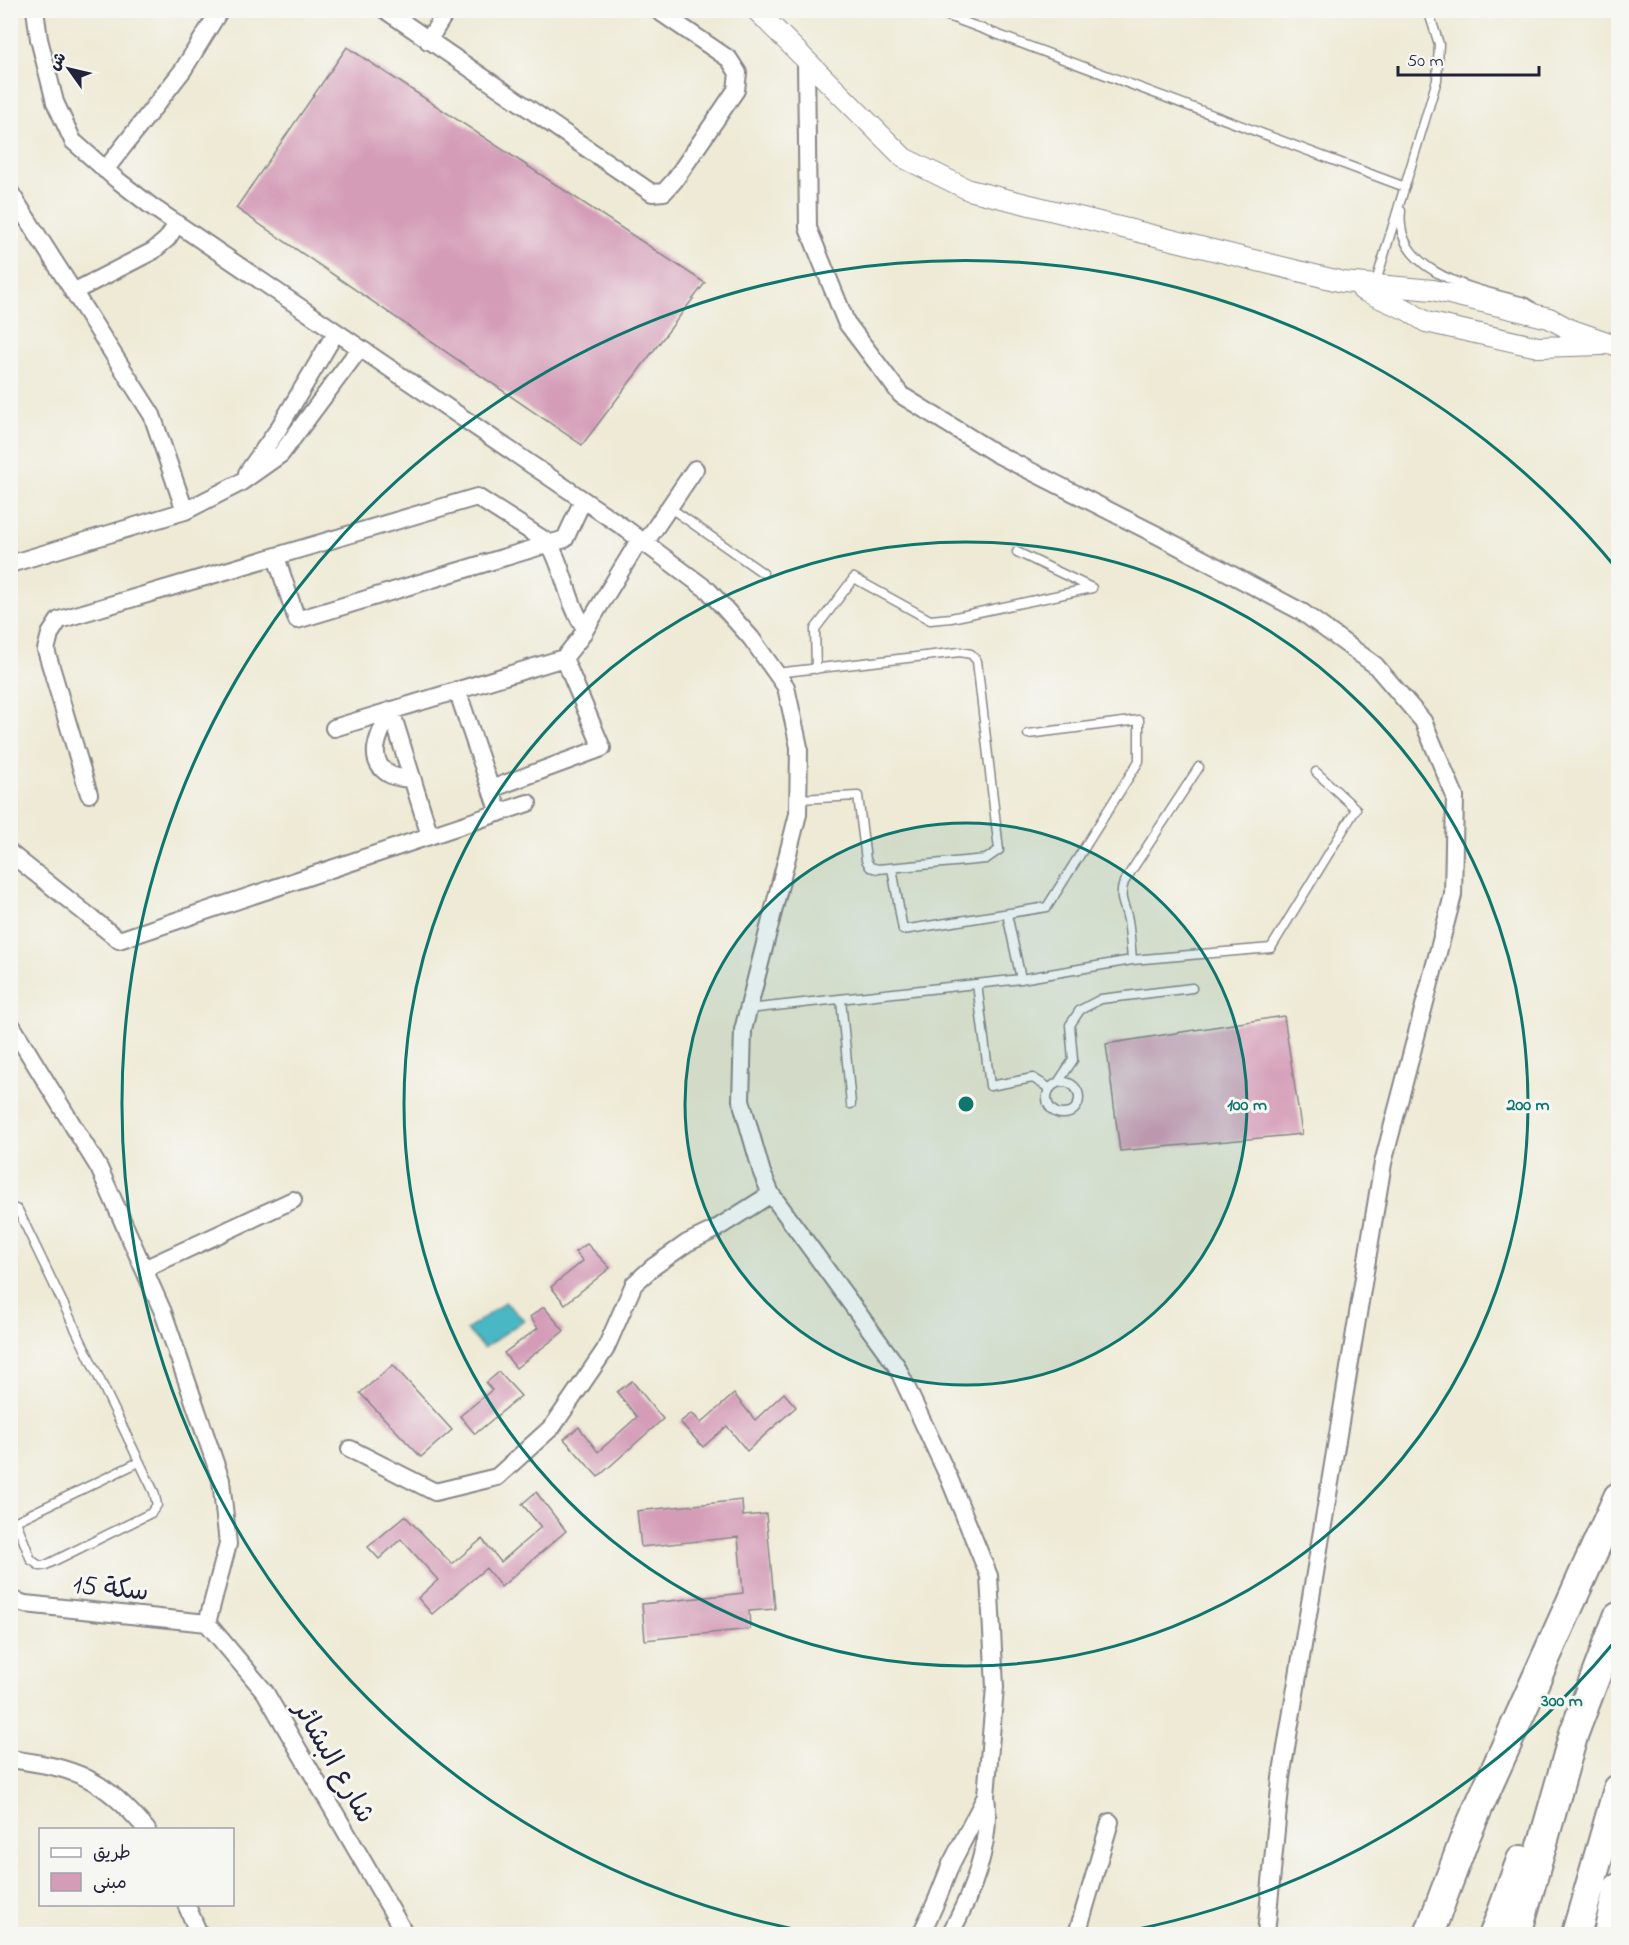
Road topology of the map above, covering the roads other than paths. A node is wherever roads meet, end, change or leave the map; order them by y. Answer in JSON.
{"nodes":[{"id":1,"x":35,"y":10,"type":"edge"},
{"id":2,"x":220,"y":10,"type":"edge"},
{"id":3,"x":385,"y":10,"type":"edge"},
{"id":4,"x":447,"y":10,"type":"edge"},
{"id":5,"x":657,"y":10,"type":"edge"},
{"id":6,"x":756,"y":10,"type":"edge"},
{"id":7,"x":932,"y":10,"type":"edge"},
{"id":8,"x":1428,"y":10,"type":"edge"},
{"id":9,"x":428,"y":41,"type":"junction"},
{"id":10,"x":806,"y":60,"type":"junction"},
{"id":11,"x":105,"y":170,"type":"junction"},
{"id":12,"x":1405,"y":187,"type":"junction"},
{"id":13,"x":10,"y":192,"type":"edge"},
{"id":14,"x":177,"y":224,"type":"junction"},
{"id":15,"x":1374,"y":290,"type":"junction"},
{"id":16,"x":73,"y":292,"type":"junction"},
{"id":17,"x":1550,"y":318,"type":"junction"},
{"id":18,"x":336,"y":332,"type":"junction"},
{"id":19,"x":1615,"y":345,"type":"edge"},
{"id":20,"x":360,"y":348,"type":"junction"},
{"id":21,"x":695,"y":469,"type":"dead end"},
{"id":22,"x":240,"y":483,"type":"junction"},
{"id":23,"x":583,"y":500,"type":"junction"},
{"id":24,"x":669,"y":507,"type":"junction"},
{"id":25,"x":185,"y":511,"type":"junction"},
{"id":26,"x":642,"y":541,"type":"junction"},
{"id":27,"x":549,"y":543,"type":"junction"},
{"id":28,"x":1017,"y":552,"type":"dead end"},
{"id":29,"x":276,"y":556,"type":"junction"},
{"id":30,"x":10,"y":564,"type":"edge"},
{"id":31,"x":763,"y":573,"type":"dead end"},
{"id":32,"x":585,"y":628,"type":"junction"},
{"id":33,"x":564,"y":658,"type":"junction"},
{"id":34,"x":816,"y":669,"type":"junction"},
{"id":35,"x":776,"y":673,"type":"junction"},
{"id":36,"x":457,"y":690,"type":"junction"},
{"id":37,"x":391,"y":710,"type":"junction"},
{"id":38,"x":334,"y":728,"type":"dead end"},
{"id":39,"x":1028,"y":734,"type":"dead end"},
{"id":40,"x":1199,"y":767,"type":"dead end"},
{"id":41,"x":1316,"y":772,"type":"dead end"},
{"id":42,"x":413,"y":780,"type":"junction"},
{"id":43,"x":491,"y":789,"type":"junction"},
{"id":44,"x":89,"y":794,"type":"dead end"},
{"id":45,"x":798,"y":799,"type":"junction"},
{"id":46,"x":528,"y":803,"type":"dead end"},
{"id":47,"x":499,"y":813,"type":"junction"},
{"id":48,"x":430,"y":836,"type":"junction"},
{"id":49,"x":10,"y":853,"type":"edge"},
{"id":50,"x":892,"y":868,"type":"junction"},
{"id":51,"x":1006,"y":914,"type":"junction"},
{"id":52,"x":1132,"y":960,"type":"junction"},
{"id":53,"x":1021,"y":979,"type":"junction"},
{"id":54,"x":977,"y":984,"type":"junction"},
{"id":55,"x":1192,"y":988,"type":"dead end"},
{"id":56,"x":841,"y":999,"type":"junction"},
{"id":57,"x":749,"y":1009,"type":"junction"},
{"id":58,"x":10,"y":1023,"type":"edge"},
{"id":59,"x":1059,"y":1081,"type":"junction"},
{"id":60,"x":1049,"y":1088,"type":"junction"},
{"id":61,"x":851,"y":1104,"type":"dead end"},
{"id":62,"x":771,"y":1194,"type":"junction"},
{"id":63,"x":293,"y":1200,"type":"dead end"},
{"id":64,"x":10,"y":1207,"type":"edge"},
{"id":65,"x":144,"y":1269,"type":"junction"},
{"id":66,"x":350,"y":1449,"type":"dead end"},
{"id":67,"x":139,"y":1462,"type":"junction"},
{"id":68,"x":1618,"y":1497,"type":"edge"},
{"id":69,"x":13,"y":1523,"type":"edge"},
{"id":70,"x":10,"y":1599,"type":"edge"},
{"id":71,"x":1618,"y":1617,"type":"edge"},
{"id":72,"x":207,"y":1623,"type":"junction"},
{"id":73,"x":1574,"y":1733,"type":"junction"},
{"id":74,"x":10,"y":1759,"type":"edge"},
{"id":75,"x":1618,"y":1789,"type":"edge"},
{"id":76,"x":986,"y":1796,"type":"junction"},
{"id":77,"x":1110,"y":1822,"type":"dead end"},
{"id":78,"x":145,"y":1828,"type":"edge"},
{"id":79,"x":1618,"y":1888,"type":"edge"},
{"id":80,"x":186,"y":1906,"type":"edge"},
{"id":81,"x":199,"y":1935,"type":"edge"},
{"id":82,"x":405,"y":1935,"type":"edge"},
{"id":83,"x":921,"y":1935,"type":"edge"},
{"id":84,"x":950,"y":1935,"type":"edge"},
{"id":85,"x":1077,"y":1935,"type":"edge"},
{"id":86,"x":1266,"y":1935,"type":"edge"},
{"id":87,"x":1429,"y":1935,"type":"edge"},
{"id":88,"x":1494,"y":1935,"type":"edge"},
{"id":89,"x":1517,"y":1935,"type":"edge"},
{"id":90,"x":1576,"y":1935,"type":"edge"},
{"id":91,"x":1608,"y":1935,"type":"edge"}],
"edges":[{"from":1,"to":11,"type":"street"},
{"from":2,"to":11,"type":"street"},
{"from":3,"to":9,"type":"street"},
{"from":4,"to":9,"type":"street"},
{"from":5,"to":9,"type":"street"},
{"from":6,"to":10,"type":"street"},
{"from":7,"to":12,"type":"lane"},
{"from":8,"to":12,"type":"lane"},
{"from":10,"to":15,"type":"street"},
{"from":10,"to":86,"type":"street"},
{"from":11,"to":14,"type":"street"},
{"from":12,"to":15,"type":"lane"},
{"from":12,"to":17,"type":"lane"},
{"from":13,"to":16,"type":"street"},
{"from":14,"to":16,"type":"street"},
{"from":14,"to":18,"type":"street"},
{"from":15,"to":17,"type":"street"},
{"from":15,"to":19,"type":"street"},
{"from":16,"to":25,"type":"street"},
{"from":17,"to":19,"type":"street"},
{"from":18,"to":20,"type":"street"},
{"from":18,"to":22,"type":"street"},
{"from":20,"to":22,"type":"street"},
{"from":20,"to":23,"type":"street"},
{"from":21,"to":24,"type":"street"},
{"from":22,"to":25,"type":"street"},
{"from":23,"to":26,"type":"street"},
{"from":23,"to":27,"type":"street"},
{"from":24,"to":26,"type":"street"},
{"from":24,"to":31,"type":"lane"},
{"from":25,"to":30,"type":"street"},
{"from":26,"to":32,"type":"street"},
{"from":26,"to":35,"type":"street"},
{"from":27,"to":29,"type":"street"},
{"from":27,"to":29,"type":"street"},
{"from":27,"to":32,"type":"street"},
{"from":28,"to":34,"type":"lane"},
{"from":29,"to":44,"type":"street"},
{"from":32,"to":33,"type":"street"},
{"from":33,"to":36,"type":"street"},
{"from":33,"to":43,"type":"street"},
{"from":34,"to":35,"type":"lane"},
{"from":34,"to":50,"type":"lane"},
{"from":35,"to":45,"type":"street"},
{"from":36,"to":37,"type":"street"},
{"from":36,"to":43,"type":"street"},
{"from":37,"to":38,"type":"street"},
{"from":37,"to":42,"type":"street"},
{"from":37,"to":42,"type":"street"},
{"from":39,"to":51,"type":"lane"},
{"from":40,"to":52,"type":"lane"},
{"from":41,"to":52,"type":"lane"},
{"from":42,"to":48,"type":"street"},
{"from":43,"to":47,"type":"street"},
{"from":45,"to":50,"type":"lane"},
{"from":45,"to":57,"type":"street"},
{"from":46,"to":47,"type":"street"},
{"from":47,"to":48,"type":"street"},
{"from":48,"to":49,"type":"street"},
{"from":50,"to":51,"type":"lane"},
{"from":51,"to":53,"type":"lane"},
{"from":52,"to":53,"type":"lane"},
{"from":53,"to":54,"type":"lane"},
{"from":54,"to":56,"type":"lane"},
{"from":54,"to":60,"type":"lane"},
{"from":55,"to":59,"type":"lane"},
{"from":56,"to":57,"type":"lane"},
{"from":56,"to":61,"type":"lane"},
{"from":57,"to":62,"type":"street"},
{"from":58,"to":65,"type":"street"},
{"from":59,"to":60,"type":"lane"},
{"from":59,"to":60,"type":"lane"},
{"from":62,"to":66,"type":"street"},
{"from":62,"to":76,"type":"street"},
{"from":63,"to":65,"type":"street"},
{"from":64,"to":67,"type":"lane"},
{"from":65,"to":72,"type":"street"},
{"from":67,"to":69,"type":"lane"},
{"from":67,"to":69,"type":"lane"},
{"from":68,"to":87,"type":"highway"},
{"from":70,"to":72,"type":"street","name":"سكة 15"},
{"from":71,"to":73,"type":"highway"},
{"from":72,"to":82,"type":"street","name":"شارع البشائر"},
{"from":73,"to":88,"type":"highway"},
{"from":73,"to":89,"type":"highway"},
{"from":74,"to":78,"type":"street"},
{"from":75,"to":90,"type":"highway"},
{"from":76,"to":83,"type":"street"},
{"from":76,"to":84,"type":"street"},
{"from":77,"to":85,"type":"street"},
{"from":79,"to":91,"type":"highway"},
{"from":80,"to":81,"type":"street"}]}
